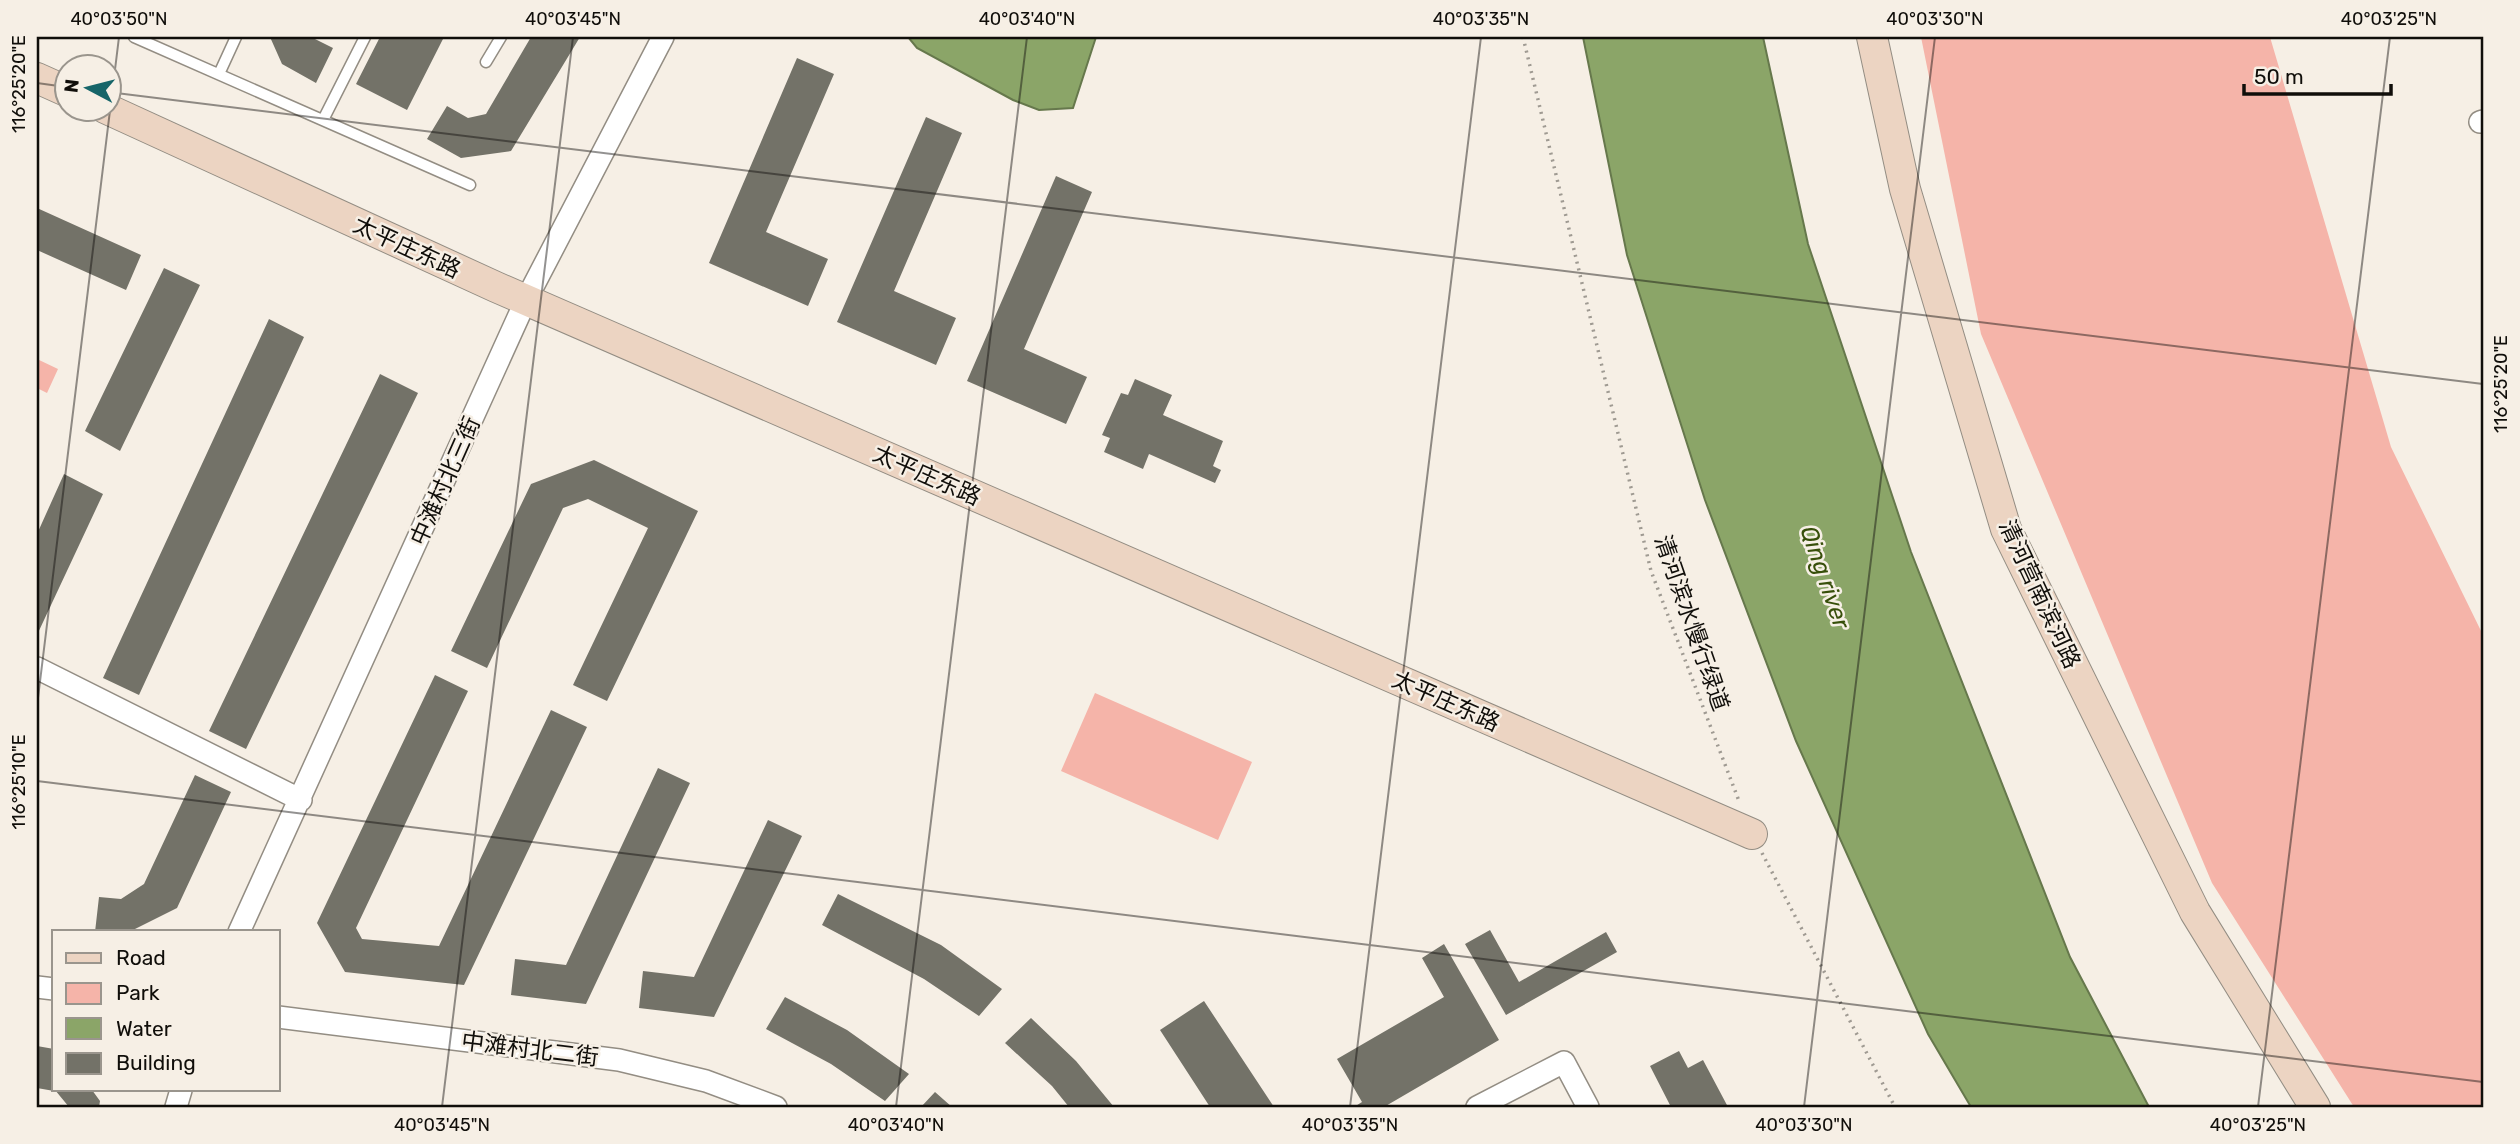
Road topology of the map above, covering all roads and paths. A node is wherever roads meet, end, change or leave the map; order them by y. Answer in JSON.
{"nodes":[{"id":1,"x":134,"y":37,"type":"edge"},
{"id":2,"x":236,"y":37,"type":"edge"},
{"id":3,"x":365,"y":37,"type":"edge"},
{"id":4,"x":501,"y":37,"type":"edge"},
{"id":5,"x":663,"y":37,"type":"edge"},
{"id":6,"x":1523,"y":37,"type":"edge"},
{"id":7,"x":1872,"y":37,"type":"edge"},
{"id":8,"x":486,"y":62,"type":"dead end"},
{"id":9,"x":219,"y":74,"type":"junction"},
{"id":10,"x":122,"y":116,"type":"edge"},
{"id":11,"x":323,"y":120,"type":"junction"},
{"id":12,"x":470,"y":186,"type":"dead end"},
{"id":13,"x":526,"y":300,"type":"junction"},
{"id":14,"x":37,"y":668,"type":"edge"},
{"id":15,"x":302,"y":800,"type":"junction"},
{"id":16,"x":1752,"y":834,"type":"junction"},
{"id":17,"x":240,"y":930,"type":"edge"},
{"id":18,"x":280,"y":1017,"type":"edge"},
{"id":19,"x":776,"y":1107,"type":"edge"},
{"id":20,"x":1476,"y":1107,"type":"edge"},
{"id":21,"x":1588,"y":1107,"type":"edge"},
{"id":22,"x":1895,"y":1107,"type":"edge"},
{"id":23,"x":2315,"y":1107,"type":"edge"}],
"edges":[{"from":1,"to":9,"type":"lane"},
{"from":2,"to":9,"type":"lane"},
{"from":3,"to":11,"type":"lane"},
{"from":4,"to":8,"type":"lane"},
{"from":5,"to":13,"type":"street","name":"中滩村北三街"},
{"from":6,"to":16,"type":"path","name":"清河滨水慢行绿道"},
{"from":7,"to":23,"type":"street","name":"清河营南滨河路"},
{"from":9,"to":11,"type":"lane"},
{"from":10,"to":13,"type":"street","name":"太平庄东路"},
{"from":11,"to":12,"type":"lane"},
{"from":13,"to":15,"type":"street","name":"中滩村北三街"},
{"from":13,"to":16,"type":"street","name":"太平庄东路"},
{"from":14,"to":15,"type":"street"},
{"from":15,"to":17,"type":"street","name":"中滩村北三街"},
{"from":16,"to":22,"type":"path","name":"清河滨水慢行绿道"},
{"from":18,"to":19,"type":"street","name":"中滩村北二街"},
{"from":20,"to":21,"type":"street"}]}
